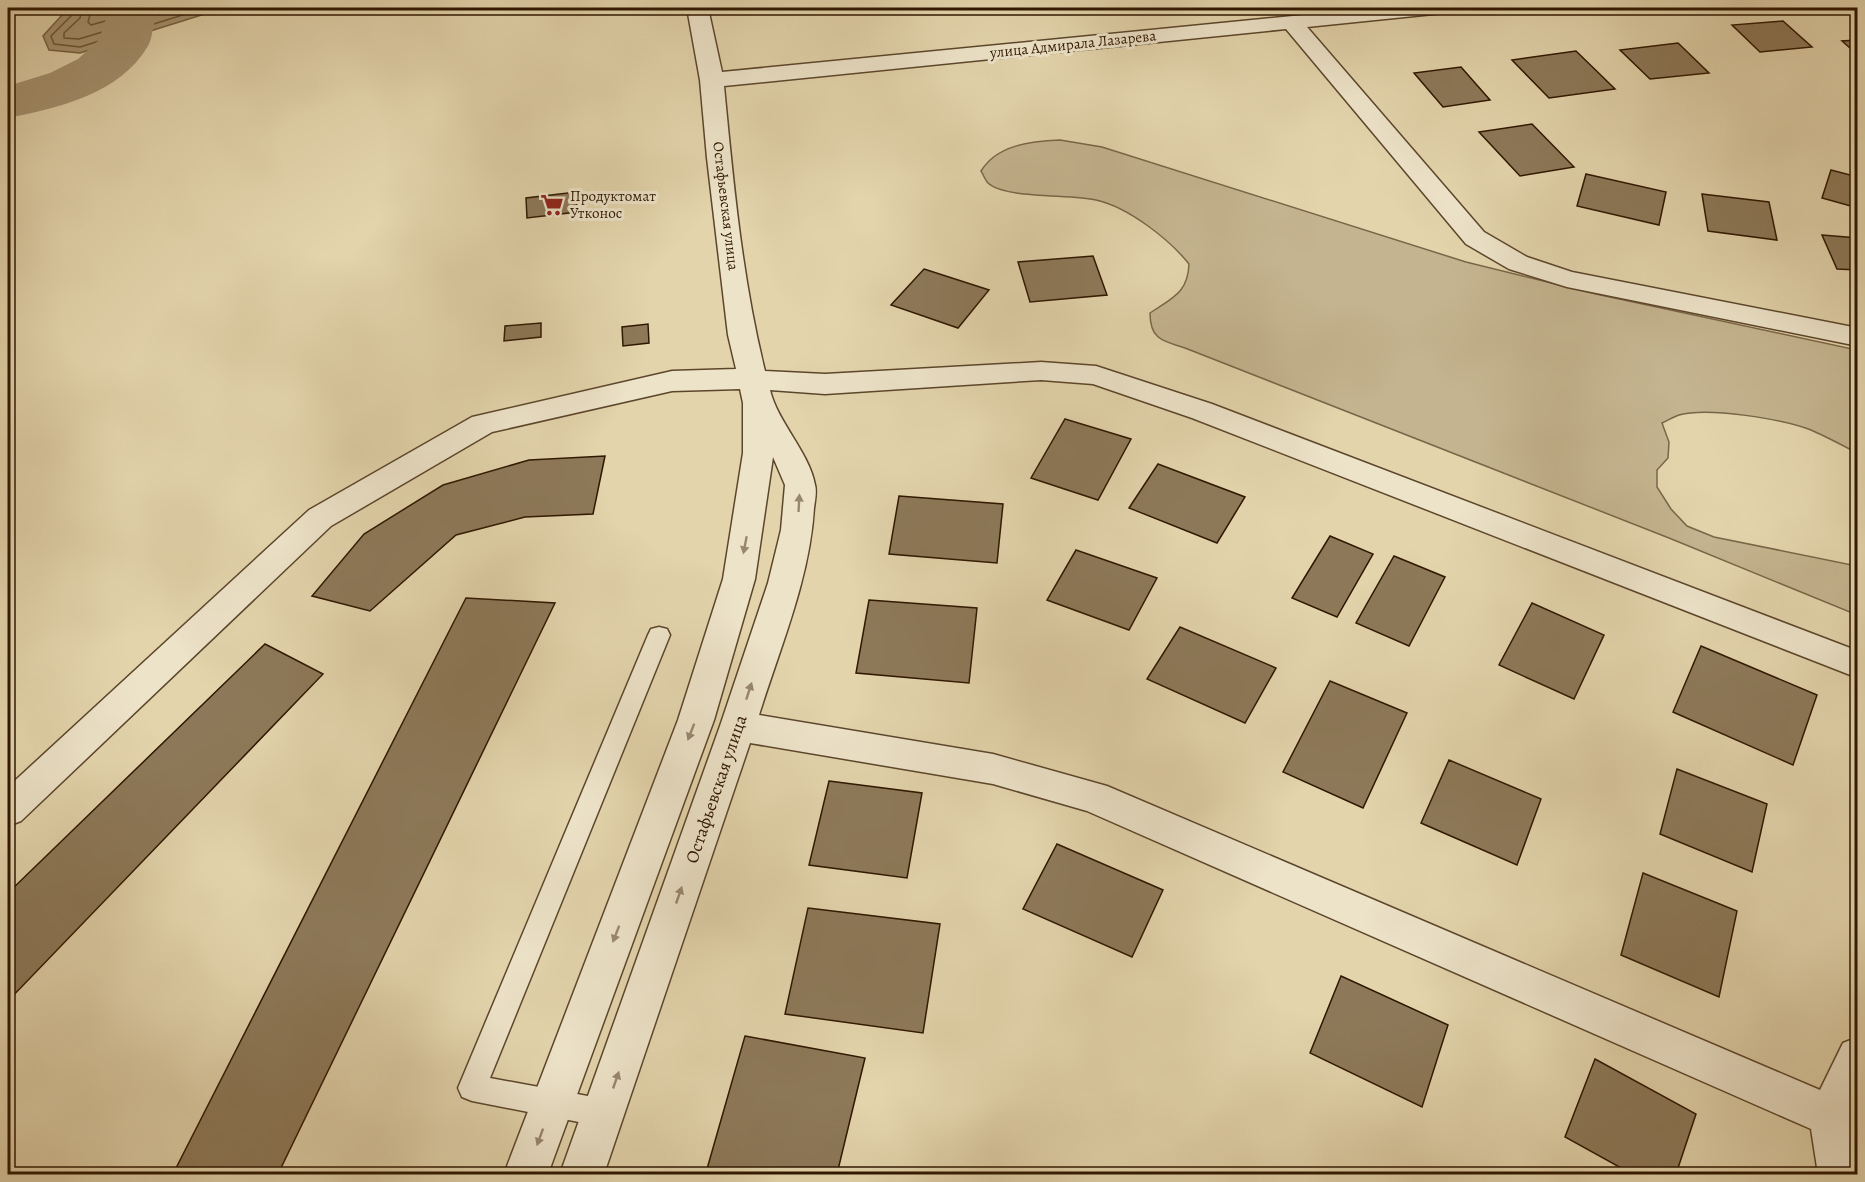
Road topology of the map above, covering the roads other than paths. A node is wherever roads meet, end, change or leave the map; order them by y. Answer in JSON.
{"nodes":[{"id":1,"x":697,"y":8,"type":"edge"},
{"id":2,"x":1434,"y":8,"type":"edge"},
{"id":3,"x":1292,"y":23,"type":"junction"},
{"id":4,"x":712,"y":80,"type":"junction"},
{"id":5,"x":1857,"y":337,"type":"edge"},
{"id":6,"x":755,"y":391,"type":"junction"},
{"id":7,"x":659,"y":635,"type":"dead end"},
{"id":8,"x":1857,"y":665,"type":"edge"},
{"id":9,"x":738,"y":726,"type":"junction"},
{"id":10,"x":8,"y":810,"type":"edge"},
{"id":11,"x":1857,"y":1057,"type":"edge"},
{"id":12,"x":553,"y":1103,"type":"junction"},
{"id":13,"x":604,"y":1113,"type":"junction"},
{"id":14,"x":1830,"y":1116,"type":"junction"},
{"id":15,"x":526,"y":1174,"type":"edge"},
{"id":16,"x":582,"y":1174,"type":"edge"},
{"id":17,"x":1840,"y":1174,"type":"edge"}],
"edges":[{"from":1,"to":4,"type":"street","name":"Остафьевская улица"},
{"from":2,"to":3,"type":"street","name":"улица Адмирала Лазарева"},
{"from":3,"to":4,"type":"street","name":"улица Адмирала Лазарева"},
{"from":3,"to":5,"type":"street"},
{"from":4,"to":6,"type":"street","name":"Остафьевская улица"},
{"from":6,"to":8,"type":"street"},
{"from":9,"to":6,"type":"street","name":"Остафьевская улица","one_way":true},
{"from":6,"to":10,"type":"street"},
{"from":6,"to":12,"type":"street","name":"Остафьевская улица","one_way":true},
{"from":7,"to":12,"type":"lane"},
{"from":13,"to":9,"type":"street","name":"Остафьевская улица","one_way":true},
{"from":9,"to":14,"type":"street"},
{"from":11,"to":14,"type":"street"},
{"from":12,"to":13,"type":"lane"},
{"from":12,"to":15,"type":"street","name":"Остафьевская улица","one_way":true},
{"from":13,"to":16,"type":"street","name":"Остафьевская улица"},
{"from":14,"to":17,"type":"street"}]}
